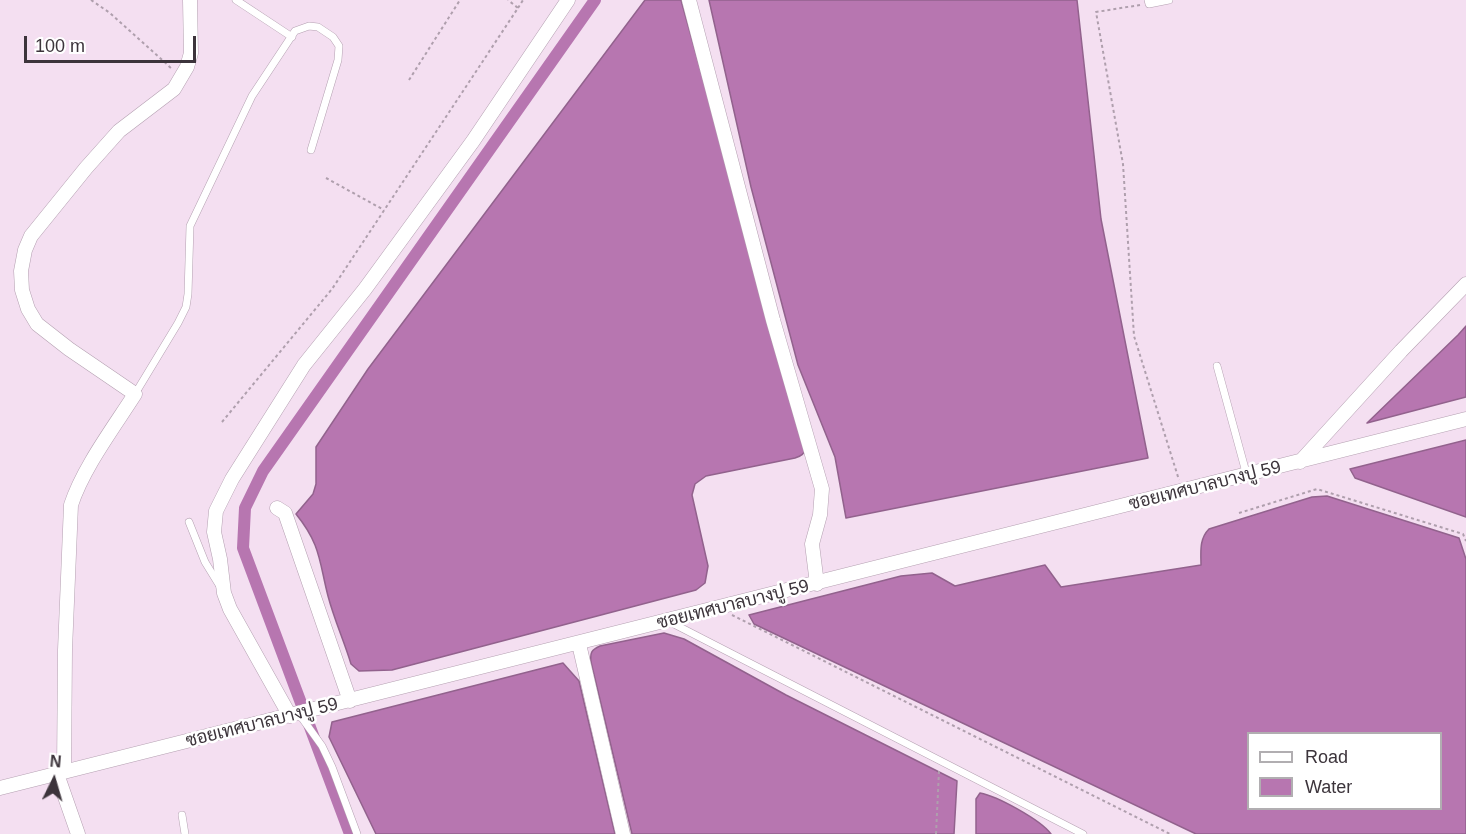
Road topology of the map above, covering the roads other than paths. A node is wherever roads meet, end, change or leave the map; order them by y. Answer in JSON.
{"nodes":[{"id":1,"x":190,"y":0,"type":"edge"},
{"id":2,"x":236,"y":0,"type":"edge"},
{"id":3,"x":568,"y":0,"type":"edge"},
{"id":4,"x":689,"y":0,"type":"edge"},
{"id":5,"x":1169,"y":0,"type":"edge"},
{"id":6,"x":1149,"y":2,"type":"edge"},
{"id":7,"x":292,"y":37,"type":"junction"},
{"id":8,"x":311,"y":150,"type":"dead end"},
{"id":9,"x":1466,"y":284,"type":"edge"},
{"id":10,"x":1217,"y":366,"type":"dead end"},
{"id":11,"x":135,"y":394,"type":"junction"},
{"id":12,"x":1466,"y":419,"type":"edge"},
{"id":13,"x":1300,"y":462,"type":"junction"},
{"id":14,"x":1247,"y":476,"type":"junction"},
{"id":15,"x":277,"y":508,"type":"dead end"},
{"id":16,"x":189,"y":522,"type":"dead end"},
{"id":17,"x":818,"y":584,"type":"junction"},
{"id":18,"x":224,"y":593,"type":"junction"},
{"id":19,"x":668,"y":621,"type":"junction"},
{"id":20,"x":579,"y":644,"type":"junction"},
{"id":21,"x":350,"y":701,"type":"junction"},
{"id":22,"x":294,"y":715,"type":"junction"},
{"id":23,"x":61,"y":773,"type":"junction"},
{"id":24,"x":0,"y":788,"type":"edge"},
{"id":25,"x":182,"y":815,"type":"dead end"},
{"id":26,"x":1065,"y":825,"type":"junction"},
{"id":27,"x":78,"y":834,"type":"edge"},
{"id":28,"x":185,"y":834,"type":"edge"},
{"id":29,"x":357,"y":834,"type":"edge"},
{"id":30,"x":623,"y":834,"type":"edge"},
{"id":31,"x":1068,"y":834,"type":"edge"},
{"id":32,"x":1083,"y":834,"type":"edge"}],
"edges":[{"from":1,"to":11,"type":"street"},
{"from":2,"to":7,"type":"lane"},
{"from":3,"to":18,"type":"street"},
{"from":4,"to":17,"type":"street"},
{"from":5,"to":6,"type":"lane"},
{"from":7,"to":8,"type":"lane"},
{"from":7,"to":11,"type":"lane"},
{"from":9,"to":13,"type":"street"},
{"from":10,"to":14,"type":"lane"},
{"from":11,"to":23,"type":"street"},
{"from":12,"to":13,"type":"street","name":"ซอยเทศบาลบางปู 59"},
{"from":13,"to":14,"type":"street","name":"ซอยเทศบาลบางปู 59"},
{"from":14,"to":17,"type":"street","name":"ซอยเทศบาลบางปู 59"},
{"from":15,"to":21,"type":"street"},
{"from":16,"to":18,"type":"lane"},
{"from":17,"to":19,"type":"street","name":"ซอยเทศบาลบางปู 59"},
{"from":18,"to":22,"type":"street"},
{"from":19,"to":20,"type":"street","name":"ซอยเทศบาลบางปู 59"},
{"from":19,"to":26,"type":"lane"},
{"from":20,"to":21,"type":"street","name":"ซอยเทศบาลบางปู 59"},
{"from":20,"to":30,"type":"street"},
{"from":21,"to":22,"type":"street","name":"ซอยเทศบาลบางปู 59"},
{"from":22,"to":23,"type":"street","name":"ซอยเทศบาลบางปู 59"},
{"from":22,"to":29,"type":"lane"},
{"from":23,"to":24,"type":"street","name":"ซอยเทศบาลบางปู 59"},
{"from":23,"to":27,"type":"street"},
{"from":25,"to":28,"type":"lane"},
{"from":26,"to":31,"type":"lane"},
{"from":26,"to":32,"type":"lane"}]}
